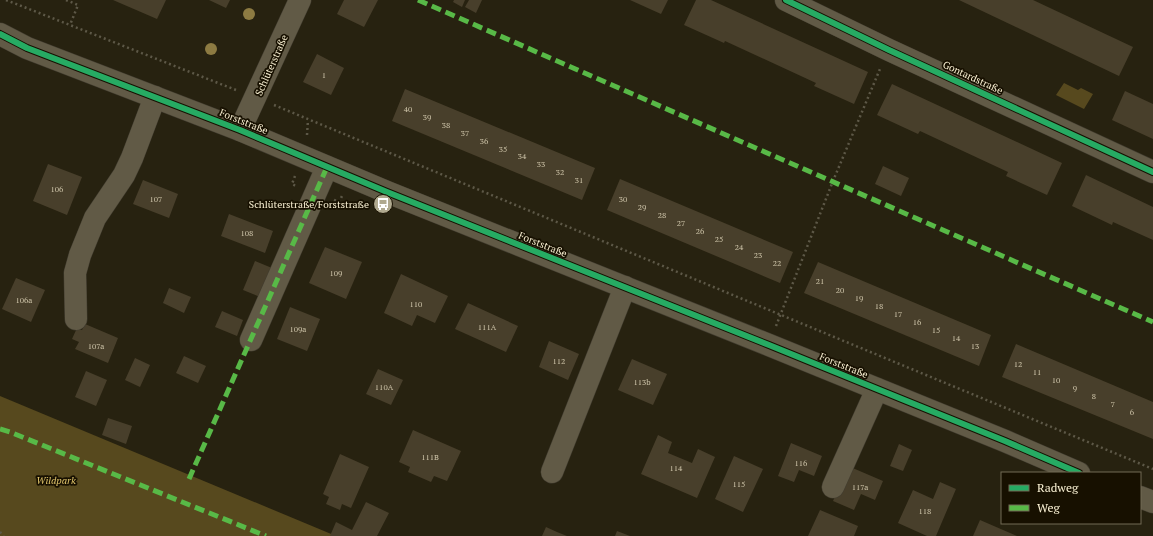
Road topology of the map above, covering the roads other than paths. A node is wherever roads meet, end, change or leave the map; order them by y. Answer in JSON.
{"nodes":[{"id":1,"x":300,"y":0,"type":"edge"},
{"id":2,"x":786,"y":0,"type":"edge"},
{"id":3,"x":0,"y":34,"type":"edge"},
{"id":4,"x":155,"y":97,"type":"junction"},
{"id":5,"x":240,"y":130,"type":"junction"},
{"id":6,"x":327,"y":167,"type":"junction"},
{"id":7,"x":1153,"y":172,"type":"edge"},
{"id":8,"x":625,"y":287,"type":"junction"},
{"id":9,"x":76,"y":320,"type":"dead end"},
{"id":10,"x":251,"y":340,"type":"dead end"},
{"id":11,"x":877,"y":389,"type":"junction"},
{"id":12,"x":552,"y":472,"type":"dead end"},
{"id":13,"x":1077,"y":472,"type":"edge"},
{"id":14,"x":833,"y":487,"type":"dead end"},
{"id":15,"x":1141,"y":497,"type":"edge"},
{"id":16,"x":1153,"y":502,"type":"edge"}],
"edges":[{"from":1,"to":5,"type":"street","name":"Schlüterstraße"},
{"from":2,"to":7,"type":"street","name":"Gontardstraße"},
{"from":3,"to":4,"type":"street","name":"Forststraße"},
{"from":4,"to":5,"type":"street","name":"Forststraße"},
{"from":4,"to":9,"type":"street"},
{"from":5,"to":6,"type":"street","name":"Forststraße"},
{"from":6,"to":8,"type":"street","name":"Forststraße"},
{"from":6,"to":10,"type":"street"},
{"from":8,"to":11,"type":"street","name":"Forststraße"},
{"from":8,"to":12,"type":"street"},
{"from":11,"to":13,"type":"street","name":"Forststraße"},
{"from":11,"to":14,"type":"street"},
{"from":15,"to":16,"type":"street"}]}
